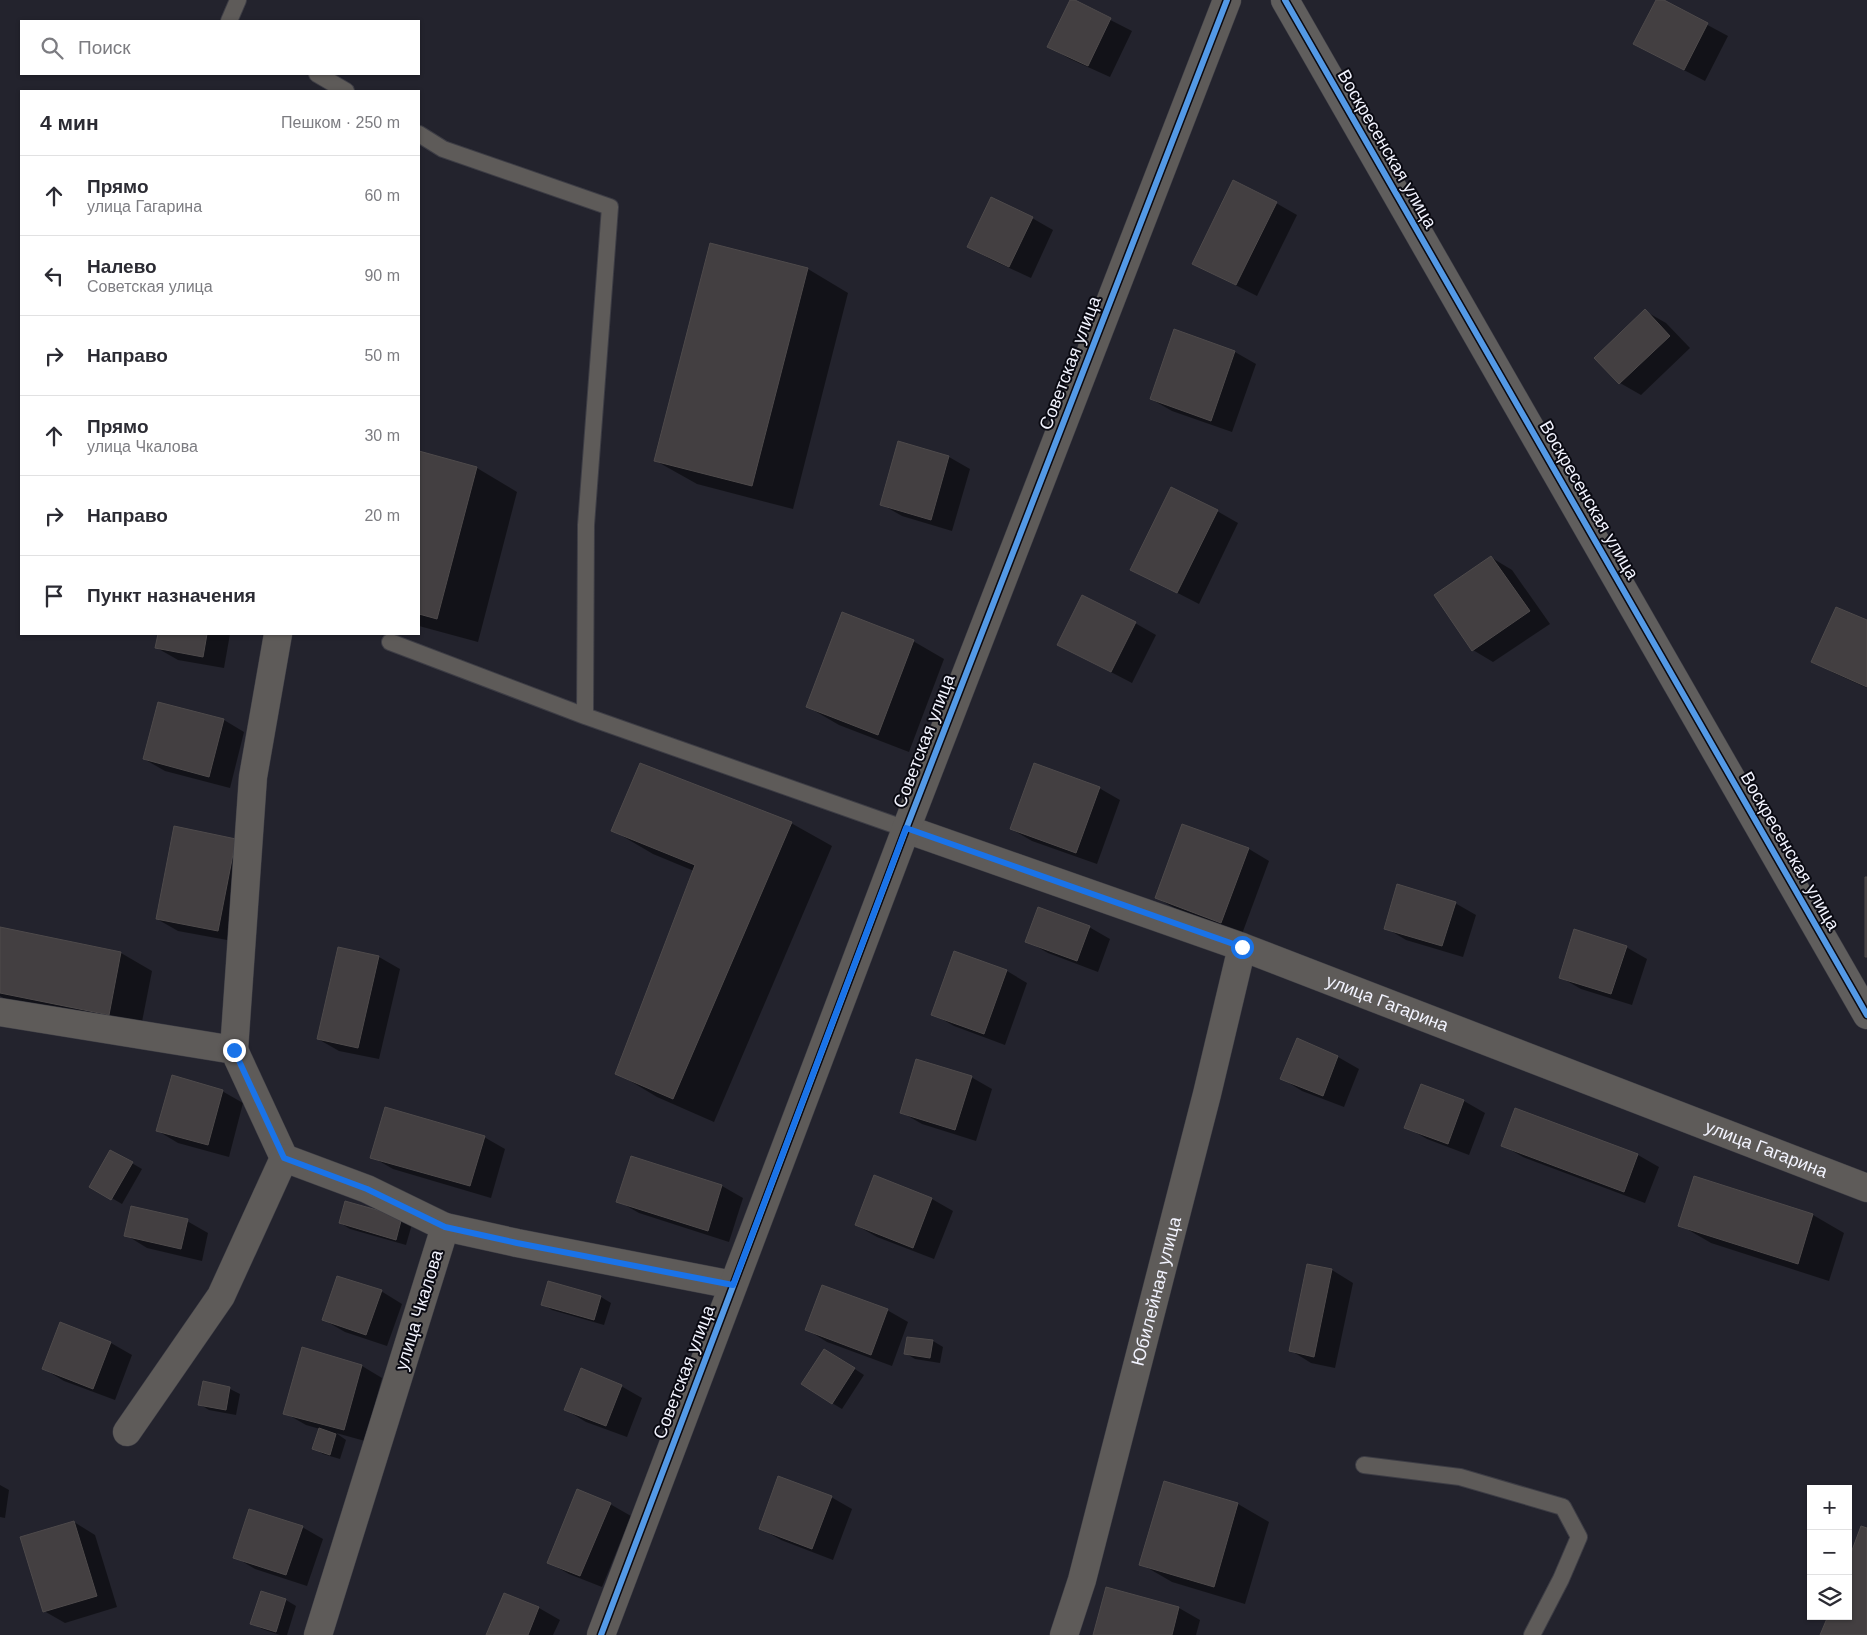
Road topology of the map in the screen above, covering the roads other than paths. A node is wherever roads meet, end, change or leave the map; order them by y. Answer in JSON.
{"nodes":[{"id":1,"x":238,"y":0,"type":"edge"},
{"id":2,"x":1227,"y":0,"type":"edge"},
{"id":3,"x":1285,"y":0,"type":"edge"},
{"id":4,"x":229,"y":20,"type":"edge"},
{"id":5,"x":319,"y":75,"type":"edge"},
{"id":6,"x":344,"y":90,"type":"edge"},
{"id":7,"x":420,"y":135,"type":"edge"},
{"id":8,"x":278,"y":635,"type":"edge"},
{"id":9,"x":390,"y":642,"type":"dead end"},
{"id":10,"x":584,"y":716,"type":"junction"},
{"id":11,"x":906,"y":828,"type":"junction"},
{"id":12,"x":1242,"y":947,"type":"junction"},
{"id":13,"x":0,"y":1012,"type":"edge"},
{"id":14,"x":1867,"y":1015,"type":"edge"},
{"id":15,"x":234,"y":1050,"type":"junction"},
{"id":16,"x":284,"y":1158,"type":"junction"},
{"id":17,"x":1867,"y":1188,"type":"edge"},
{"id":18,"x":445,"y":1227,"type":"junction"},
{"id":19,"x":733,"y":1285,"type":"junction"},
{"id":20,"x":126,"y":1432,"type":"dead end"},
{"id":21,"x":1364,"y":1465,"type":"dead end"},
{"id":22,"x":318,"y":1635,"type":"edge"},
{"id":23,"x":601,"y":1635,"type":"edge"},
{"id":24,"x":1064,"y":1635,"type":"edge"},
{"id":25,"x":1532,"y":1635,"type":"edge"}],
"edges":[{"from":1,"to":4,"type":"lane"},
{"from":2,"to":11,"type":"street","name":"Советская улица"},
{"from":3,"to":14,"type":"street","name":"Воскресенская улица"},
{"from":5,"to":6,"type":"lane"},
{"from":7,"to":10,"type":"lane"},
{"from":8,"to":15,"type":"street"},
{"from":9,"to":10,"type":"lane"},
{"from":10,"to":11,"type":"lane"},
{"from":11,"to":12,"type":"street","name":"улица Гагарина"},
{"from":11,"to":19,"type":"street","name":"Советская улица"},
{"from":12,"to":17,"type":"street","name":"улица Гагарина"},
{"from":12,"to":24,"type":"street","name":"Юбилейная улица"},
{"from":13,"to":15,"type":"street"},
{"from":15,"to":16,"type":"street"},
{"from":16,"to":18,"type":"street","name":"улица Чкалова"},
{"from":16,"to":20,"type":"street"},
{"from":18,"to":19,"type":"street"},
{"from":18,"to":22,"type":"street","name":"улица Чкалова"},
{"from":19,"to":23,"type":"street","name":"Советская улица"},
{"from":21,"to":25,"type":"lane"}]}
